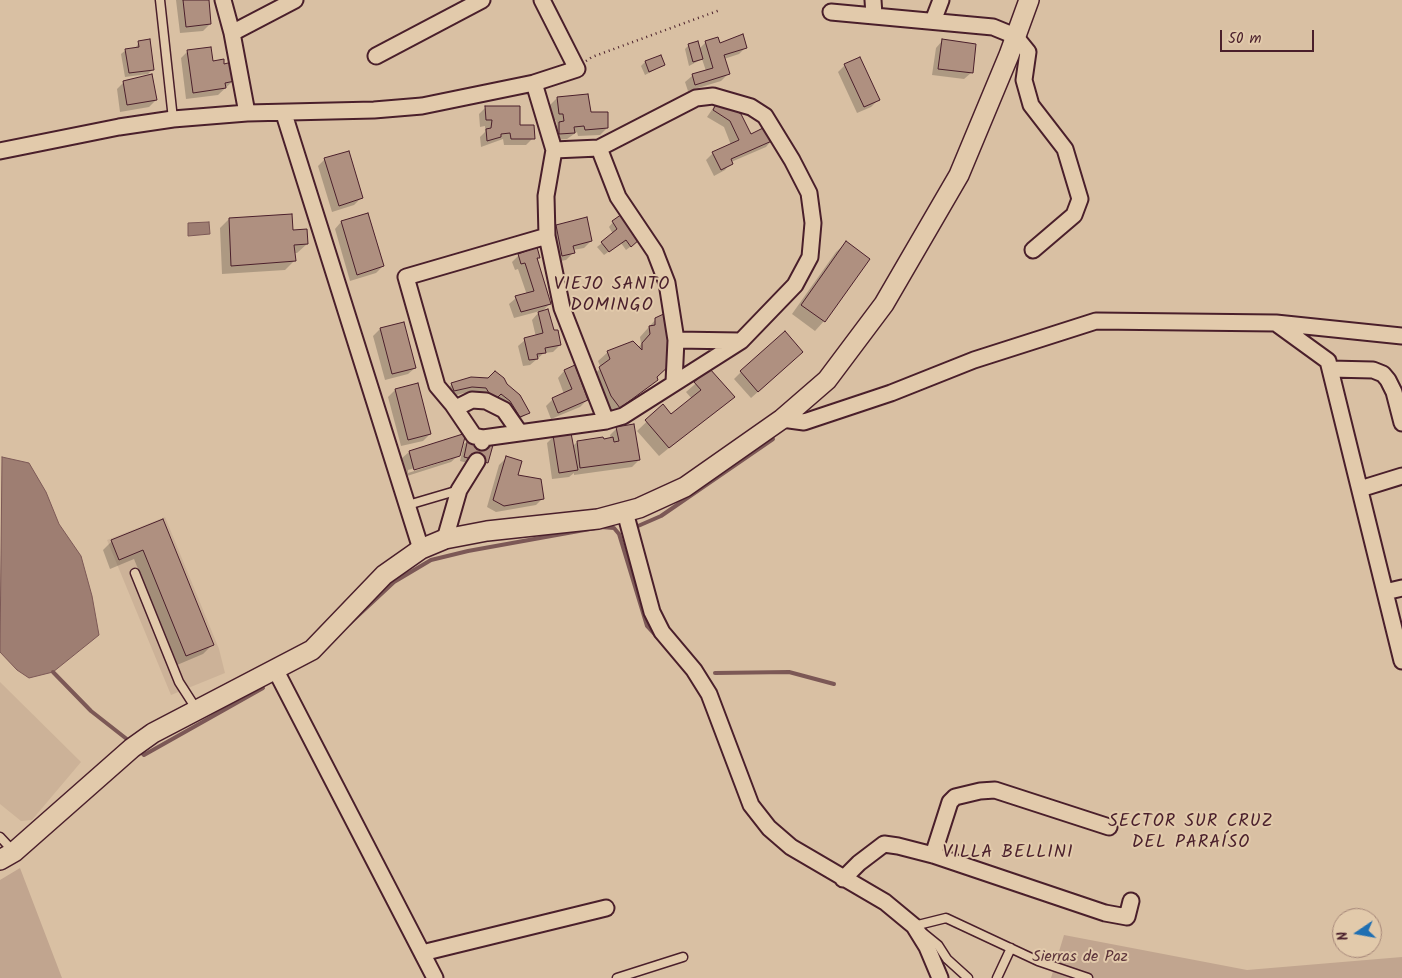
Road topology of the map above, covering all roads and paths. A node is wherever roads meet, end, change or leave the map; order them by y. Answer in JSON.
{"nodes":[{"id":1,"x":160,"y":0,"type":"edge"},
{"id":2,"x":223,"y":0,"type":"edge"},
{"id":3,"x":295,"y":0,"type":"edge"},
{"id":4,"x":482,"y":0,"type":"edge"},
{"id":5,"x":542,"y":0,"type":"edge"},
{"id":6,"x":873,"y":0,"type":"edge"},
{"id":7,"x":940,"y":0,"type":"edge"},
{"id":8,"x":1029,"y":0,"type":"edge"},
{"id":9,"x":720,"y":10,"type":"dead end"},
{"id":10,"x":831,"y":12,"type":"dead end"},
{"id":11,"x":874,"y":15,"type":"junction"},
{"id":12,"x":933,"y":21,"type":"junction"},
{"id":13,"x":232,"y":33,"type":"junction"},
{"id":14,"x":1015,"y":36,"type":"junction"},
{"id":15,"x":376,"y":56,"type":"dead end"},
{"id":16,"x":578,"y":69,"type":"junction"},
{"id":17,"x":534,"y":83,"type":"junction"},
{"id":18,"x":247,"y":113,"type":"junction"},
{"id":19,"x":284,"y":114,"type":"junction"},
{"id":20,"x":173,"y":119,"type":"junction"},
{"id":21,"x":599,"y":148,"type":"junction"},
{"id":22,"x":554,"y":150,"type":"junction"},
{"id":23,"x":0,"y":151,"type":"edge"},
{"id":24,"x":548,"y":236,"type":"junction"},
{"id":25,"x":1033,"y":250,"type":"dead end"},
{"id":26,"x":1276,"y":323,"type":"junction"},
{"id":27,"x":1402,"y":336,"type":"edge"},
{"id":28,"x":676,"y":340,"type":"junction"},
{"id":29,"x":741,"y":341,"type":"junction"},
{"id":30,"x":1330,"y":369,"type":"junction"},
{"id":31,"x":674,"y":382,"type":"junction"},
{"id":32,"x":458,"y":412,"type":"junction"},
{"id":33,"x":782,"y":419,"type":"junction"},
{"id":34,"x":606,"y":421,"type":"junction"},
{"id":35,"x":1402,"y":423,"type":"edge"},
{"id":36,"x":520,"y":434,"type":"junction"},
{"id":37,"x":477,"y":461,"type":"dead end"},
{"id":38,"x":1402,"y":476,"type":"edge"},
{"id":39,"x":1360,"y":489,"type":"junction"},
{"id":40,"x":459,"y":490,"type":"junction"},
{"id":41,"x":408,"y":505,"type":"junction"},
{"id":42,"x":625,"y":512,"type":"junction"},
{"id":43,"x":445,"y":539,"type":"junction"},
{"id":44,"x":421,"y":549,"type":"junction"},
{"id":45,"x":135,"y":573,"type":"dead end"},
{"id":46,"x":1402,"y":588,"type":"edge"},
{"id":47,"x":1385,"y":592,"type":"junction"},
{"id":48,"x":1402,"y":661,"type":"edge"},
{"id":49,"x":275,"y":669,"type":"junction"},
{"id":50,"x":197,"y":710,"type":"junction"},
{"id":51,"x":1109,"y":827,"type":"dead end"},
{"id":52,"x":0,"y":837,"type":"edge"},
{"id":53,"x":933,"y":855,"type":"junction"},
{"id":54,"x":7,"y":856,"type":"edge"},
{"id":55,"x":843,"y":879,"type":"junction"},
{"id":56,"x":1131,"y":901,"type":"dead end"},
{"id":57,"x":606,"y":908,"type":"dead end"},
{"id":58,"x":914,"y":926,"type":"junction"},
{"id":59,"x":1011,"y":948,"type":"junction"},
{"id":60,"x":422,"y":953,"type":"junction"},
{"id":61,"x":682,"y":957,"type":"dead end"},
{"id":62,"x":435,"y":978,"type":"edge"},
{"id":63,"x":617,"y":978,"type":"edge"},
{"id":64,"x":940,"y":978,"type":"edge"},
{"id":65,"x":968,"y":978,"type":"edge"},
{"id":66,"x":997,"y":978,"type":"edge"},
{"id":67,"x":1088,"y":978,"type":"edge"}],
"edges":[{"from":1,"to":20,"type":"lane"},
{"from":2,"to":13,"type":"street"},
{"from":3,"to":13,"type":"street"},
{"from":4,"to":15,"type":"street"},
{"from":5,"to":16,"type":"street"},
{"from":6,"to":11,"type":"street"},
{"from":7,"to":12,"type":"street"},
{"from":8,"to":14,"type":"street"},
{"from":9,"to":16,"type":"path"},
{"from":10,"to":11,"type":"street"},
{"from":11,"to":12,"type":"street"},
{"from":12,"to":14,"type":"street"},
{"from":13,"to":18,"type":"street"},
{"from":14,"to":25,"type":"street"},
{"from":14,"to":33,"type":"street"},
{"from":16,"to":17,"type":"street"},
{"from":17,"to":19,"type":"street"},
{"from":17,"to":22,"type":"street"},
{"from":18,"to":19,"type":"street"},
{"from":18,"to":20,"type":"street"},
{"from":19,"to":41,"type":"street"},
{"from":20,"to":23,"type":"street"},
{"from":21,"to":22,"type":"street"},
{"from":21,"to":28,"type":"street"},
{"from":21,"to":29,"type":"street"},
{"from":22,"to":24,"type":"street"},
{"from":24,"to":32,"type":"street"},
{"from":24,"to":34,"type":"street"},
{"from":26,"to":27,"type":"street"},
{"from":26,"to":30,"type":"street"},
{"from":26,"to":33,"type":"street"},
{"from":28,"to":29,"type":"street"},
{"from":28,"to":31,"type":"street"},
{"from":29,"to":31,"type":"street"},
{"from":30,"to":35,"type":"street"},
{"from":30,"to":39,"type":"street"},
{"from":31,"to":34,"type":"street"},
{"from":32,"to":36,"type":"street"},
{"from":32,"to":36,"type":"street"},
{"from":33,"to":42,"type":"street"},
{"from":34,"to":36,"type":"street"},
{"from":37,"to":40,"type":"street"},
{"from":38,"to":39,"type":"street"},
{"from":39,"to":47,"type":"street"},
{"from":40,"to":41,"type":"lane"},
{"from":40,"to":43,"type":"street"},
{"from":41,"to":44,"type":"street"},
{"from":42,"to":43,"type":"street"},
{"from":42,"to":55,"type":"street"},
{"from":43,"to":44,"type":"street"},
{"from":44,"to":49,"type":"street"},
{"from":45,"to":50,"type":"lane"},
{"from":46,"to":47,"type":"street"},
{"from":47,"to":48,"type":"street"},
{"from":49,"to":50,"type":"street"},
{"from":49,"to":60,"type":"street"},
{"from":50,"to":54,"type":"street"},
{"from":51,"to":53,"type":"street"},
{"from":52,"to":54,"type":"lane"},
{"from":53,"to":55,"type":"street"},
{"from":53,"to":56,"type":"street"},
{"from":55,"to":58,"type":"street"},
{"from":57,"to":60,"type":"street"},
{"from":58,"to":59,"type":"lane"},
{"from":58,"to":64,"type":"street"},
{"from":58,"to":65,"type":"lane"},
{"from":59,"to":66,"type":"lane"},
{"from":59,"to":67,"type":"lane"},
{"from":60,"to":62,"type":"street"},
{"from":61,"to":63,"type":"lane"}]}
